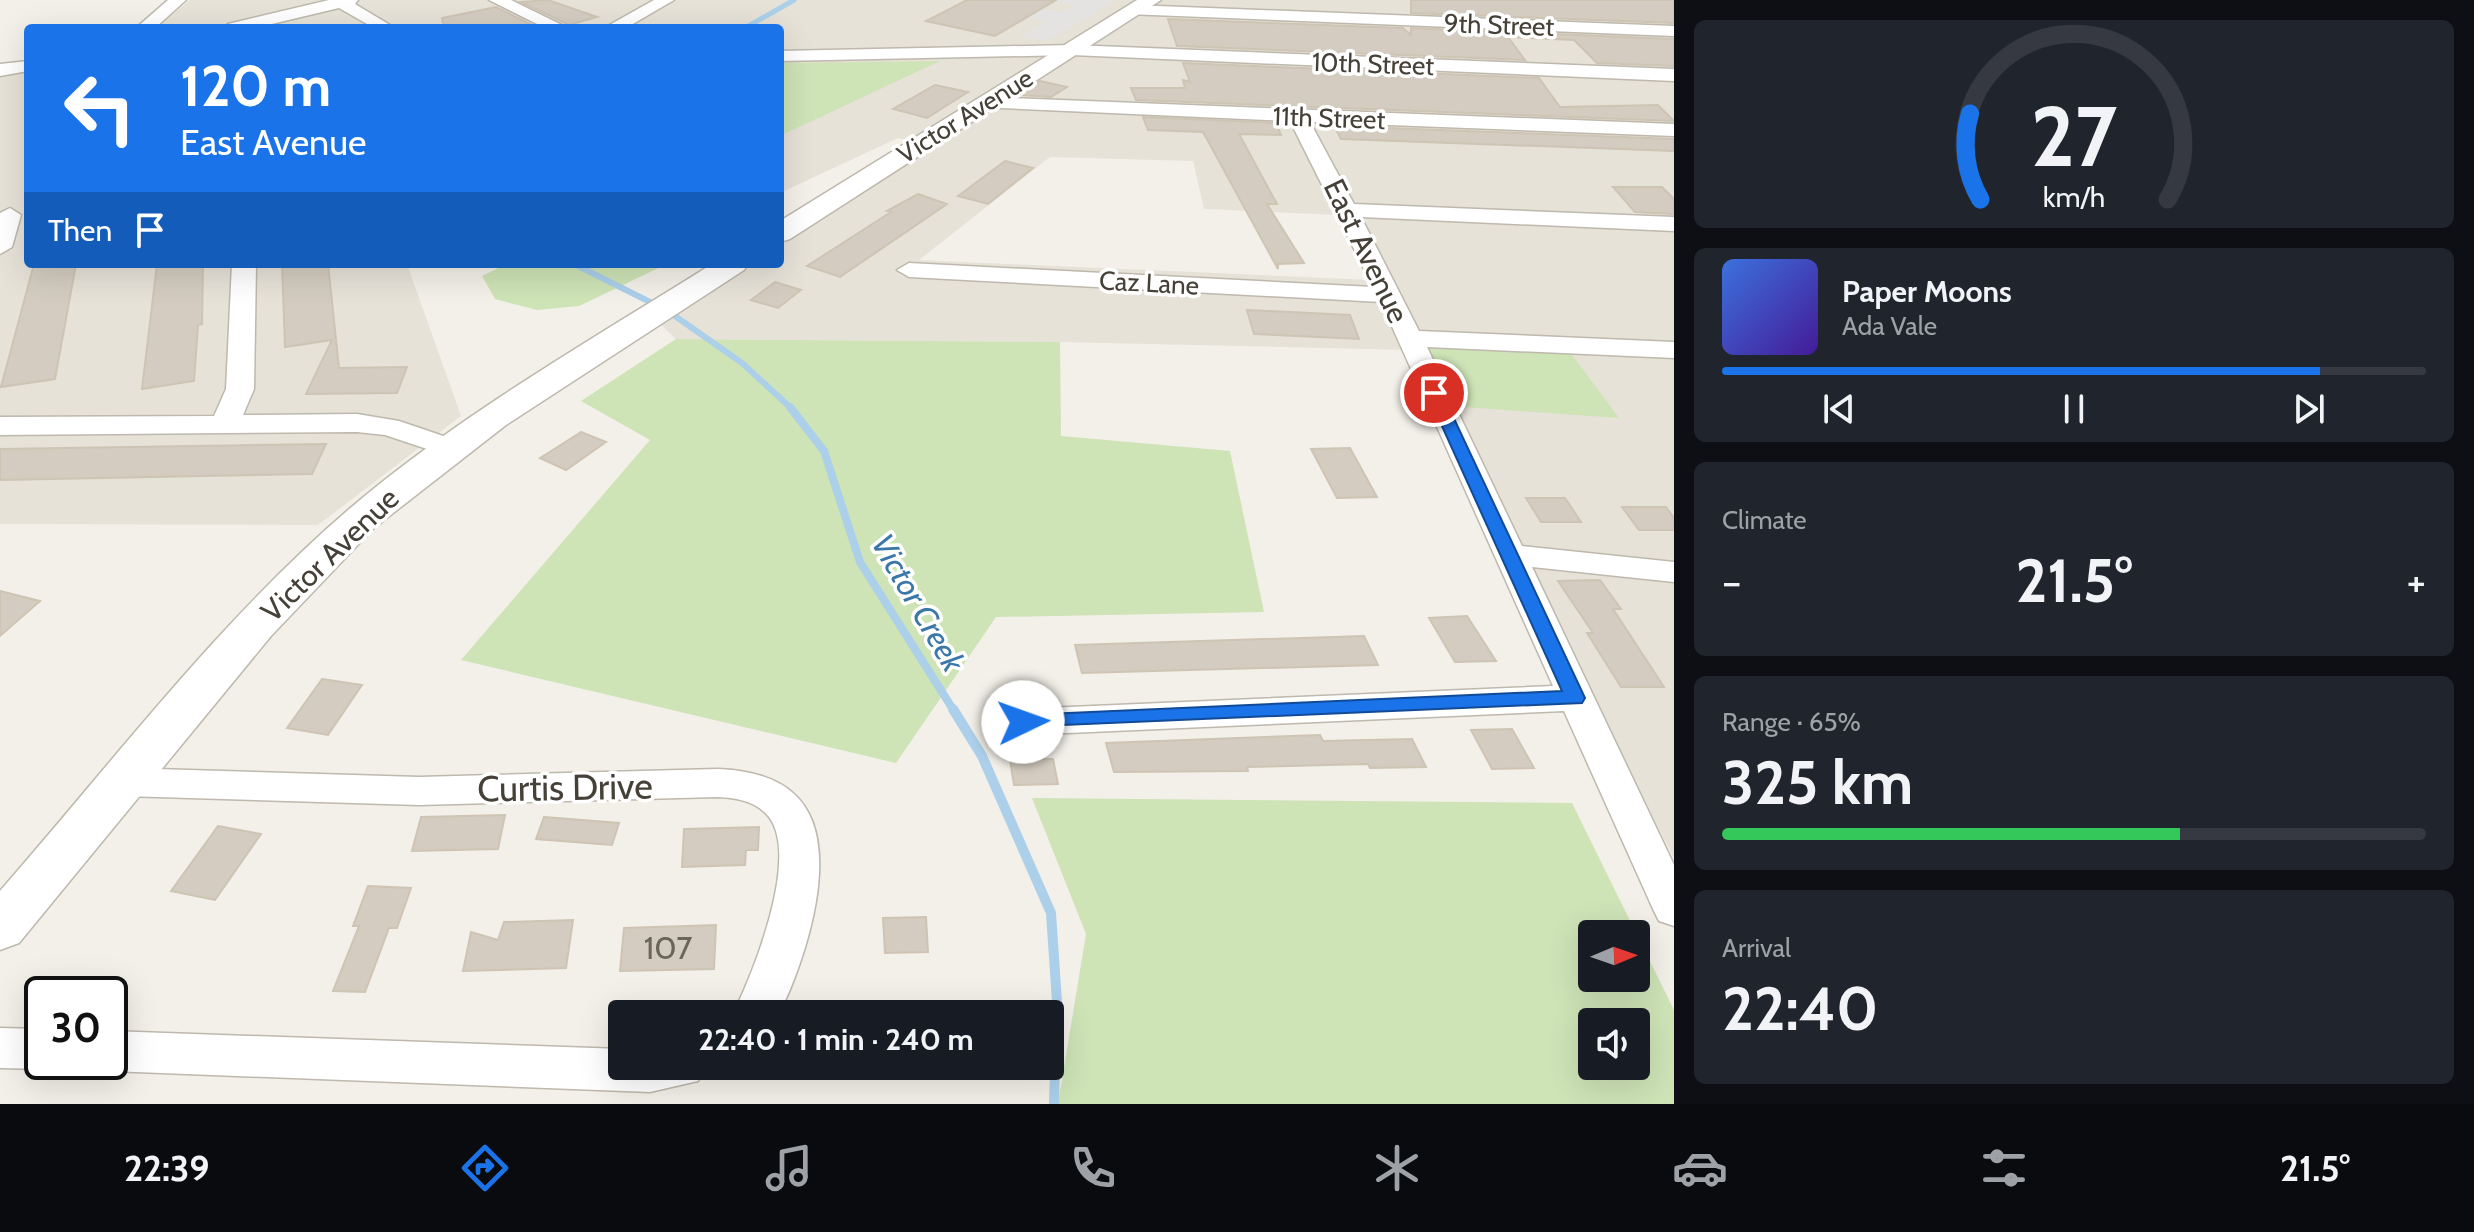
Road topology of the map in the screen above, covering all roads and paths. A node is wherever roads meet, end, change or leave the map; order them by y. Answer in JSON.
{"nodes":[{"id":1,"x":178,"y":0,"type":"edge"},
{"id":2,"x":497,"y":0,"type":"edge"},
{"id":3,"x":665,"y":0,"type":"edge"},
{"id":4,"x":343,"y":1,"type":"edge"},
{"id":5,"x":1142,"y":5,"type":"edge"},
{"id":6,"x":150,"y":24,"type":"edge"},
{"id":7,"x":250,"y":24,"type":"edge"},
{"id":8,"x":380,"y":24,"type":"edge"},
{"id":9,"x":550,"y":24,"type":"edge"},
{"id":10,"x":620,"y":24,"type":"edge"},
{"id":11,"x":1674,"y":31,"type":"edge"},
{"id":12,"x":1072,"y":50,"type":"junction"},
{"id":13,"x":784,"y":56,"type":"edge"},
{"id":14,"x":24,"y":67,"type":"edge"},
{"id":15,"x":0,"y":70,"type":"edge"},
{"id":16,"x":1674,"y":75,"type":"edge"},
{"id":17,"x":985,"y":103,"type":"junction"},
{"id":18,"x":1298,"y":117,"type":"junction"},
{"id":19,"x":1674,"y":130,"type":"edge"},
{"id":20,"x":1348,"y":210,"type":"junction"},
{"id":21,"x":10,"y":215,"type":"dead end"},
{"id":22,"x":1674,"y":224,"type":"edge"},
{"id":23,"x":784,"y":230,"type":"edge"},
{"id":24,"x":0,"y":247,"type":"edge"},
{"id":25,"x":244,"y":268,"type":"edge"},
{"id":26,"x":727,"y":268,"type":"edge"},
{"id":27,"x":909,"y":270,"type":"dead end"},
{"id":28,"x":1390,"y":295,"type":"junction"},
{"id":29,"x":1410,"y":338,"type":"junction"},
{"id":30,"x":1674,"y":350,"type":"edge"},
{"id":31,"x":225,"y":424,"type":"junction"},
{"id":32,"x":0,"y":426,"type":"edge"},
{"id":33,"x":451,"y":448,"type":"junction"},
{"id":34,"x":1509,"y":555,"type":"junction"},
{"id":35,"x":1674,"y":572,"type":"edge"},
{"id":36,"x":1575,"y":698,"type":"junction"},
{"id":37,"x":1023,"y":722,"type":"dead end"},
{"id":38,"x":123,"y":782,"type":"junction"},
{"id":39,"x":1672,"y":902,"type":"edge"},
{"id":40,"x":0,"y":928,"type":"edge"},
{"id":41,"x":762,"y":1000,"type":"edge"},
{"id":42,"x":0,"y":1048,"type":"edge"},
{"id":43,"x":24,"y":1049,"type":"edge"},
{"id":44,"x":128,"y":1052,"type":"edge"},
{"id":45,"x":608,"y":1069,"type":"edge"}],
"edges":[{"from":1,"to":6,"type":"street"},
{"from":2,"to":9,"type":"street"},
{"from":3,"to":10,"type":"street"},
{"from":4,"to":7,"type":"street"},
{"from":4,"to":8,"type":"street"},
{"from":5,"to":11,"type":"street","name":"9th Street"},
{"from":5,"to":12,"type":"street","name":"Victor Avenue"},
{"from":12,"to":13,"type":"street","name":"10th Street"},
{"from":12,"to":16,"type":"street","name":"10th Street"},
{"from":12,"to":17,"type":"street","name":"Victor Avenue"},
{"from":14,"to":15,"type":"street"},
{"from":17,"to":18,"type":"street","name":"11th Street"},
{"from":17,"to":23,"type":"street","name":"Victor Avenue"},
{"from":18,"to":19,"type":"street","name":"11th Street"},
{"from":18,"to":20,"type":"street","name":"East Avenue"},
{"from":20,"to":22,"type":"street"},
{"from":20,"to":28,"type":"street","name":"East Avenue"},
{"from":21,"to":24,"type":"street"},
{"from":25,"to":31,"type":"street"},
{"from":26,"to":33,"type":"street","name":"Victor Avenue"},
{"from":27,"to":28,"type":"street","name":"Caz Lane"},
{"from":28,"to":29,"type":"street","name":"East Avenue"},
{"from":29,"to":30,"type":"street"},
{"from":29,"to":34,"type":"street","name":"East Avenue"},
{"from":31,"to":32,"type":"street"},
{"from":31,"to":33,"type":"street"},
{"from":33,"to":38,"type":"street","name":"Victor Avenue"},
{"from":34,"to":35,"type":"street"},
{"from":34,"to":36,"type":"street","name":"East Avenue"},
{"from":36,"to":37,"type":"street"},
{"from":36,"to":39,"type":"street","name":"East Avenue"},
{"from":38,"to":40,"type":"street","name":"Victor Avenue"},
{"from":38,"to":41,"type":"street","name":"Curtis Drive"},
{"from":42,"to":43,"type":"street"},
{"from":44,"to":45,"type":"street"}]}
